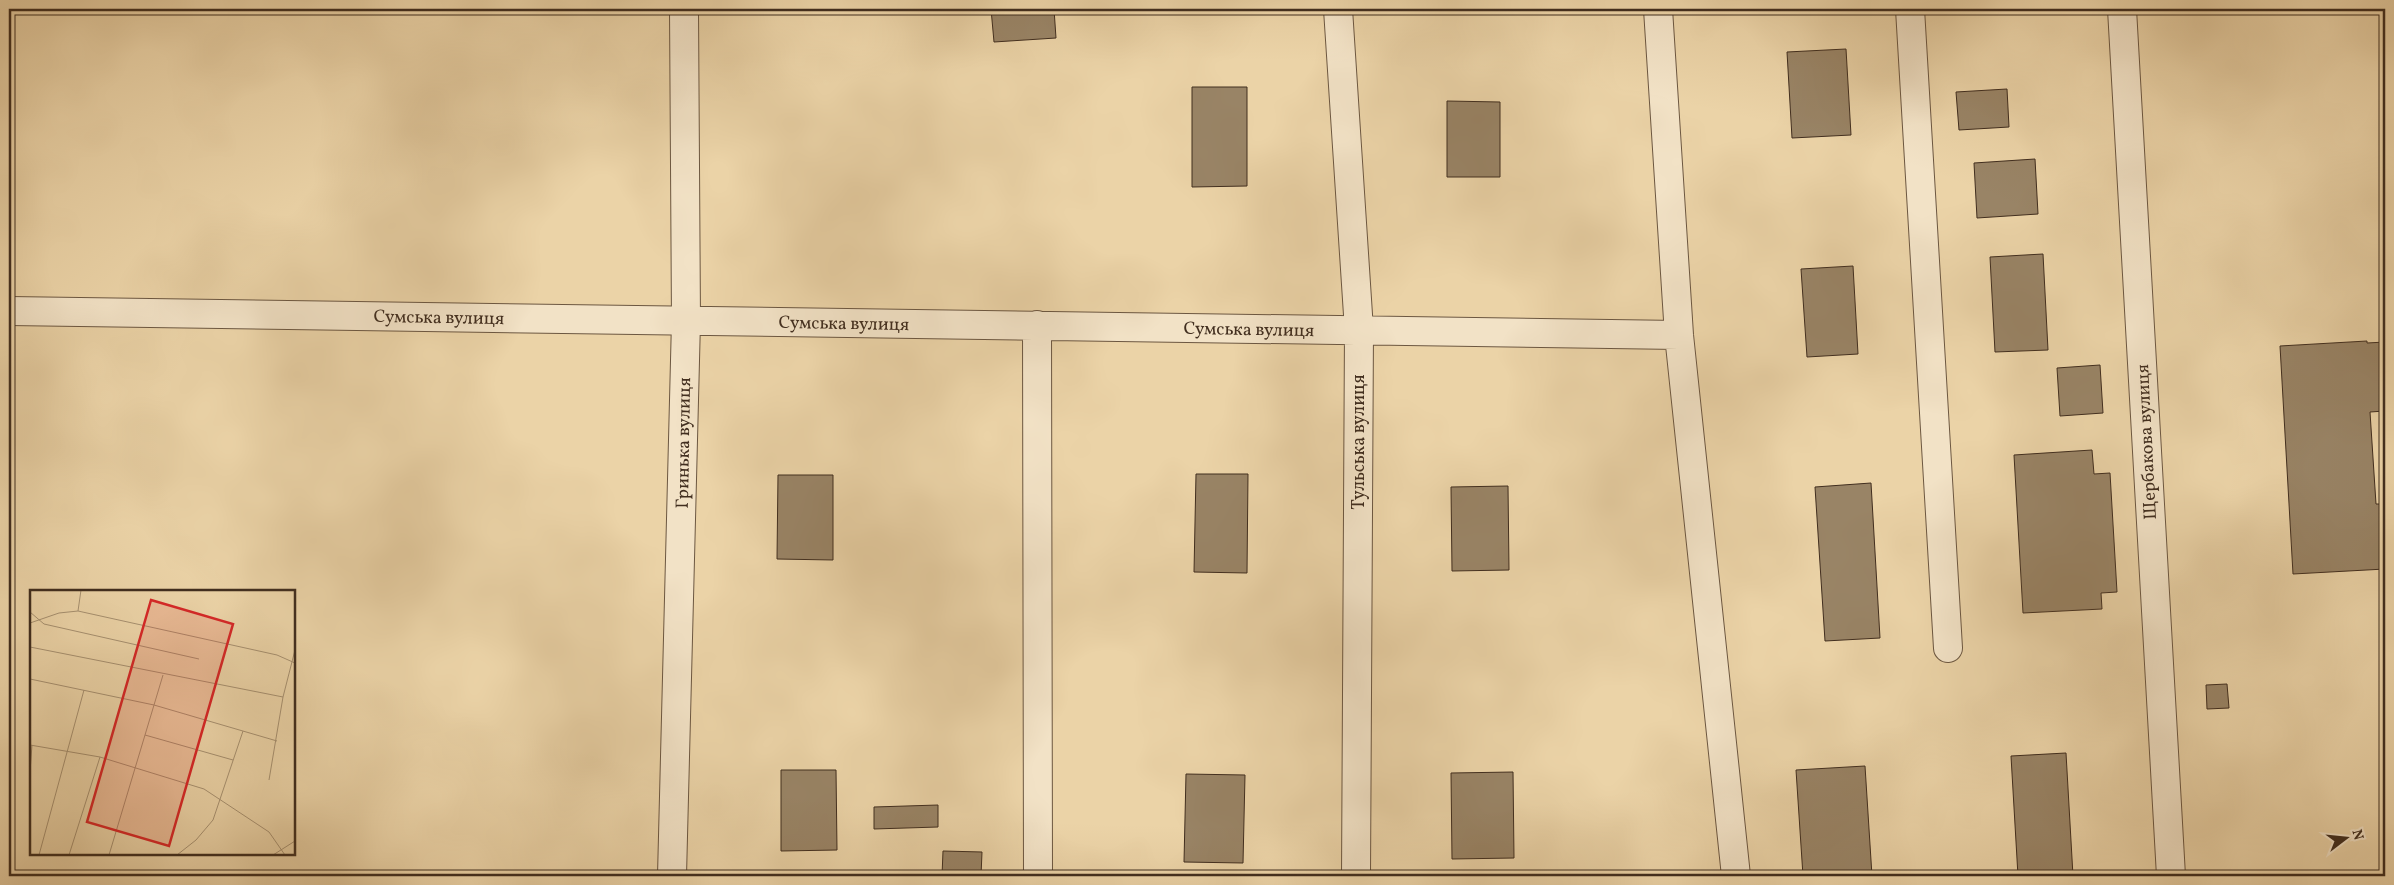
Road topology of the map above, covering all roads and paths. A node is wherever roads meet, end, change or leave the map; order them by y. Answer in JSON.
{"nodes":[{"id":1,"x":684,"y":9,"type":"edge"},
{"id":2,"x":1338,"y":9,"type":"edge"},
{"id":3,"x":1658,"y":9,"type":"edge"},
{"id":4,"x":1910,"y":9,"type":"edge"},
{"id":5,"x":2122,"y":9,"type":"edge"},
{"id":6,"x":9,"y":311,"type":"edge"},
{"id":7,"x":686,"y":321,"type":"junction"},
{"id":8,"x":1037,"y":326,"type":"junction"},
{"id":9,"x":1359,"y":330,"type":"junction"},
{"id":10,"x":1678,"y":335,"type":"junction"},
{"id":11,"x":1948,"y":648,"type":"dead end"},
{"id":12,"x":672,"y":876,"type":"edge"},
{"id":13,"x":1038,"y":876,"type":"edge"},
{"id":14,"x":1356,"y":876,"type":"edge"},
{"id":15,"x":1736,"y":876,"type":"edge"},
{"id":16,"x":2171,"y":876,"type":"edge"}],
"edges":[{"from":1,"to":7,"type":"street","name":"Гринька вулиця"},
{"from":2,"to":9,"type":"street","name":"Тульська вулиця"},
{"from":3,"to":10,"type":"street"},
{"from":4,"to":11,"type":"street"},
{"from":5,"to":16,"type":"street","name":"Щербакова вулиця"},
{"from":6,"to":7,"type":"street","name":"Сумська вулиця"},
{"from":7,"to":8,"type":"street","name":"Сумська вулиця"},
{"from":7,"to":12,"type":"street","name":"Гринька вулиця"},
{"from":8,"to":9,"type":"street","name":"Сумська вулиця"},
{"from":8,"to":13,"type":"street"},
{"from":9,"to":10,"type":"street","name":"Сумська вулиця"},
{"from":9,"to":14,"type":"street","name":"Тульська вулиця"},
{"from":10,"to":15,"type":"street"}]}
